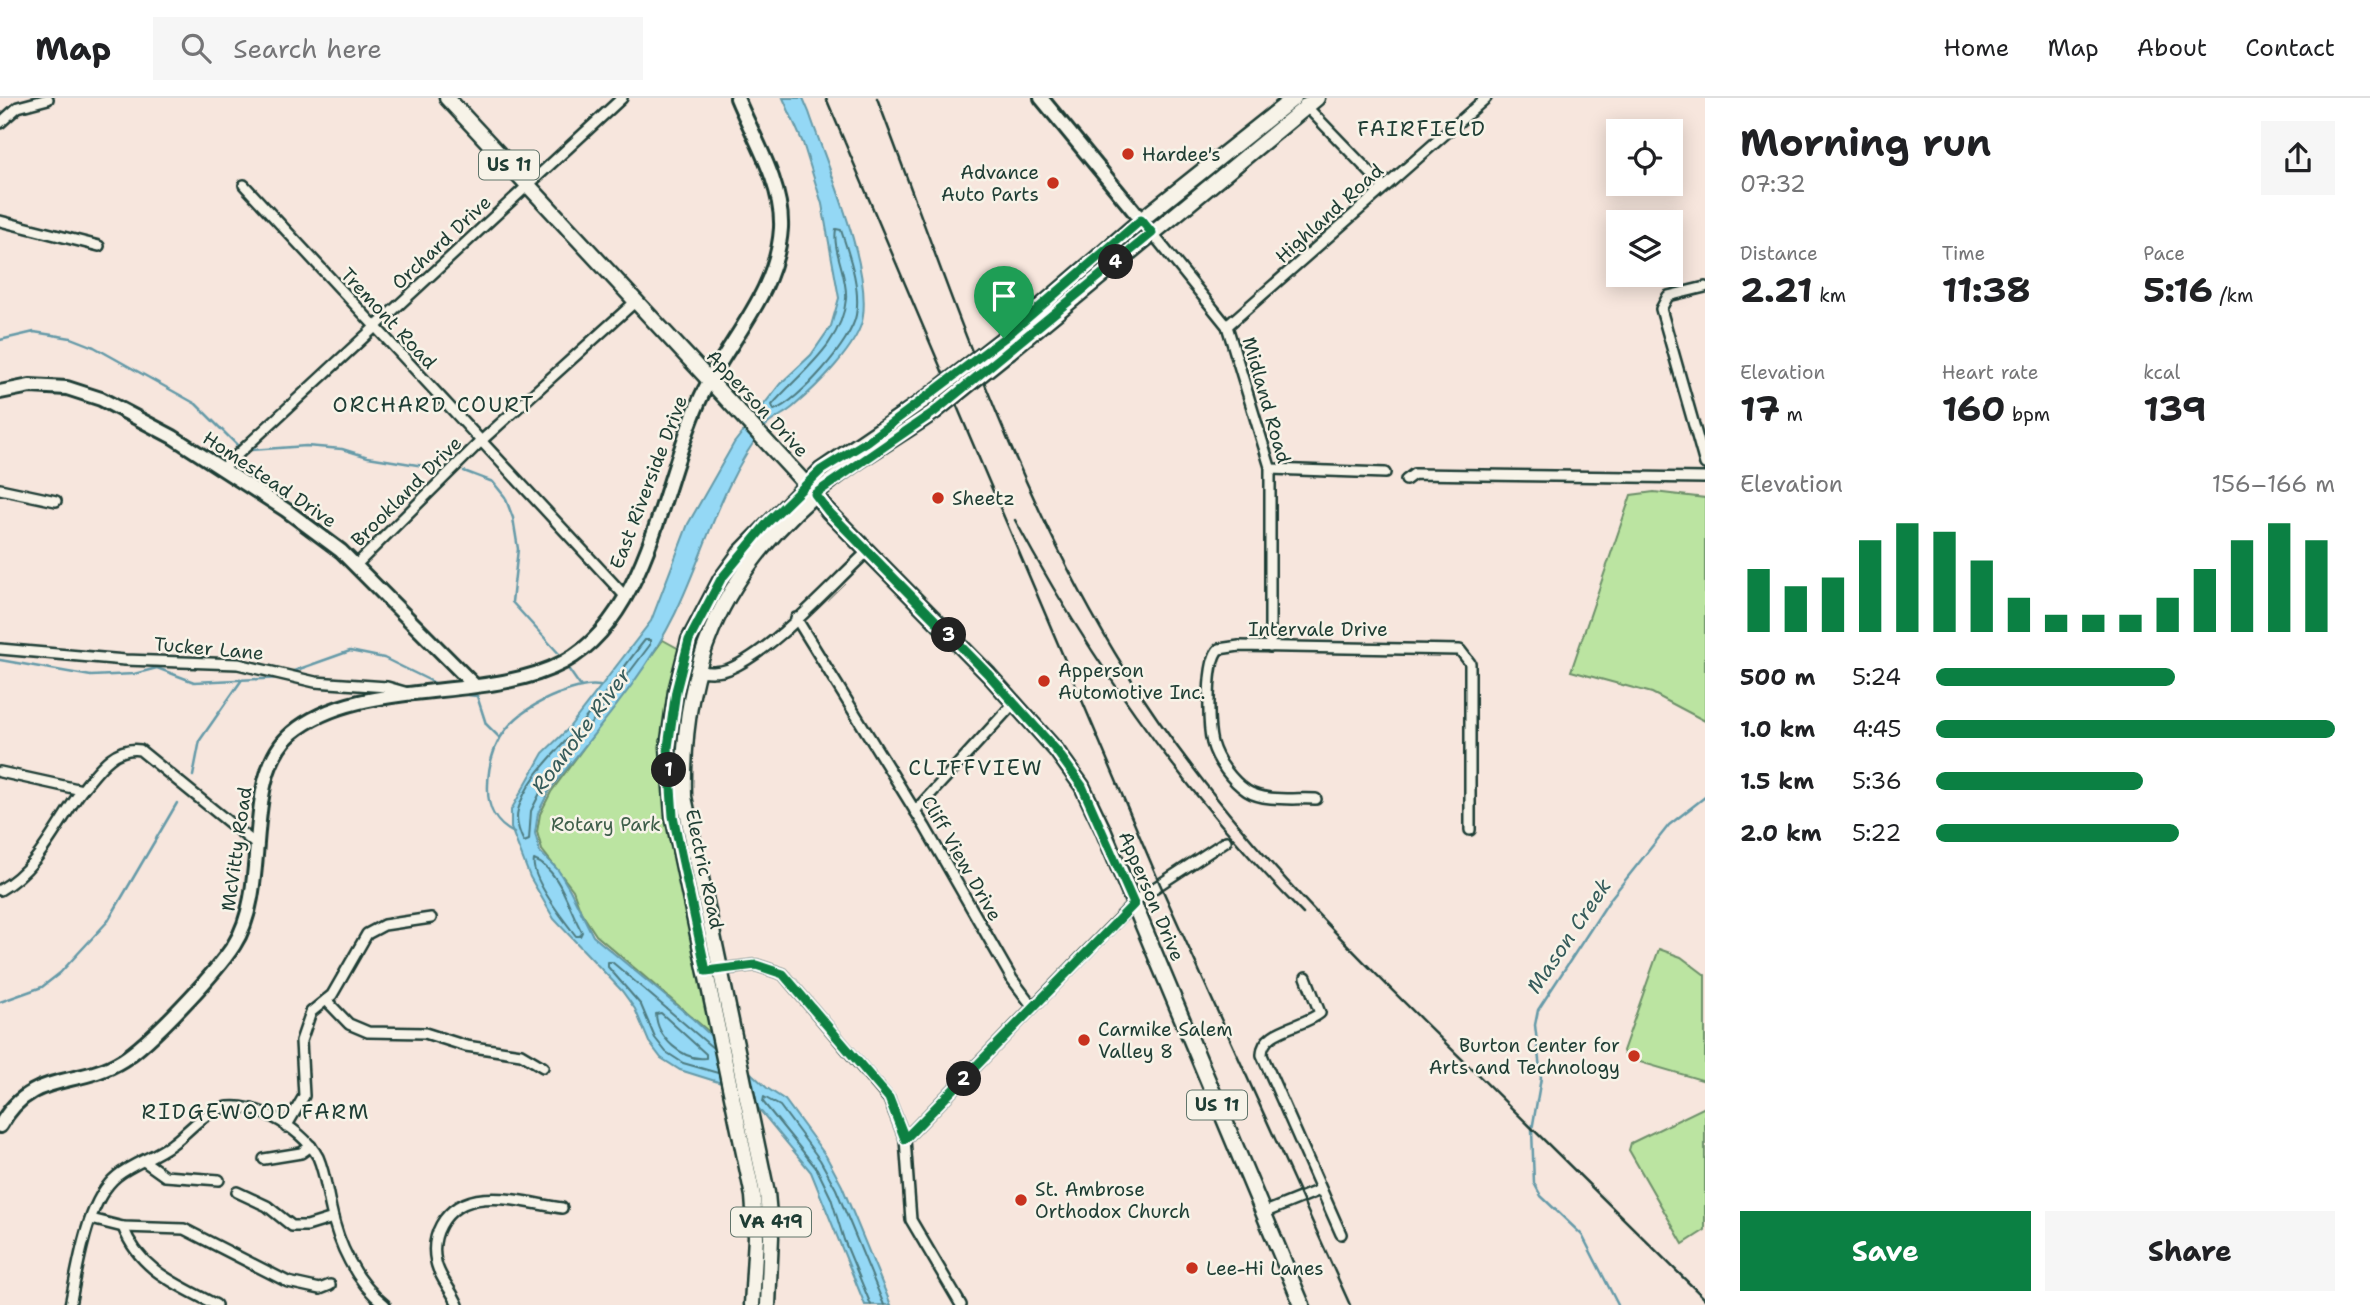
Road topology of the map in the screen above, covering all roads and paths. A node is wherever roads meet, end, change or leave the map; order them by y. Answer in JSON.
{"nodes":[{"id":1,"x":447,"y":98,"type":"edge"},
{"id":2,"x":622,"y":98,"type":"edge"},
{"id":3,"x":737,"y":98,"type":"edge"},
{"id":4,"x":1041,"y":98,"type":"edge"},
{"id":5,"x":1486,"y":98,"type":"edge"},
{"id":6,"x":48,"y":99,"type":"edge"},
{"id":7,"x":1304,"y":100,"type":"edge"},
{"id":8,"x":0,"y":123,"type":"edge"},
{"id":9,"x":243,"y":185,"type":"dead end"},
{"id":10,"x":528,"y":185,"type":"junction"},
{"id":11,"x":1384,"y":187,"type":"junction"},
{"id":12,"x":1141,"y":220,"type":"junction"},
{"id":13,"x":0,"y":221,"type":"edge"},
{"id":14,"x":1152,"y":233,"type":"junction"},
{"id":15,"x":99,"y":246,"type":"dead end"},
{"id":16,"x":1705,"y":287,"type":"edge"},
{"id":17,"x":636,"y":300,"type":"junction"},
{"id":18,"x":1227,"y":326,"type":"junction"},
{"id":19,"x":374,"y":329,"type":"junction"},
{"id":20,"x":1007,"y":345,"type":"junction"},
{"id":21,"x":711,"y":381,"type":"junction"},
{"id":22,"x":0,"y":392,"type":"edge"},
{"id":23,"x":481,"y":441,"type":"junction"},
{"id":24,"x":1705,"y":464,"type":"edge"},
{"id":25,"x":223,"y":468,"type":"junction"},
{"id":26,"x":1271,"y":470,"type":"junction"},
{"id":27,"x":1385,"y":473,"type":"dead end"},
{"id":28,"x":1705,"y":478,"type":"edge"},
{"id":29,"x":1406,"y":480,"type":"dead end"},
{"id":30,"x":0,"y":489,"type":"edge"},
{"id":31,"x":811,"y":489,"type":"junction"},
{"id":32,"x":56,"y":501,"type":"dead end"},
{"id":33,"x":867,"y":552,"type":"junction"},
{"id":34,"x":356,"y":565,"type":"junction"},
{"id":35,"x":625,"y":596,"type":"junction"},
{"id":36,"x":796,"y":618,"type":"junction"},
{"id":37,"x":1270,"y":647,"type":"junction"},
{"id":38,"x":0,"y":649,"type":"edge"},
{"id":39,"x":697,"y":671,"type":"junction"},
{"id":40,"x":474,"y":685,"type":"junction"},
{"id":41,"x":413,"y":695,"type":"junction"},
{"id":42,"x":1014,"y":703,"type":"junction"},
{"id":43,"x":0,"y":772,"type":"edge"},
{"id":44,"x":82,"y":790,"type":"junction"},
{"id":45,"x":1316,"y":799,"type":"dead end"},
{"id":46,"x":915,"y":811,"type":"junction"},
{"id":47,"x":1469,"y":830,"type":"dead end"},
{"id":48,"x":1226,"y":841,"type":"dead end"},
{"id":49,"x":258,"y":846,"type":"junction"},
{"id":50,"x":0,"y":890,"type":"edge"},
{"id":51,"x":1134,"y":904,"type":"junction"},
{"id":52,"x":432,"y":918,"type":"dead end"},
{"id":53,"x":722,"y":968,"type":"junction"},
{"id":54,"x":706,"y":971,"type":"junction"},
{"id":55,"x":1306,"y":977,"type":"dead end"},
{"id":56,"x":326,"y":1000,"type":"junction"},
{"id":57,"x":1033,"y":1007,"type":"junction"},
{"id":58,"x":721,"y":1008,"type":"junction"},
{"id":59,"x":544,"y":1067,"type":"dead end"},
{"id":60,"x":0,"y":1126,"type":"edge"},
{"id":61,"x":286,"y":1127,"type":"junction"},
{"id":62,"x":905,"y":1139,"type":"junction"},
{"id":63,"x":311,"y":1146,"type":"junction"},
{"id":64,"x":264,"y":1159,"type":"dead end"},
{"id":65,"x":144,"y":1161,"type":"junction"},
{"id":66,"x":219,"y":1180,"type":"dead end"},
{"id":67,"x":1320,"y":1190,"type":"junction"},
{"id":68,"x":237,"y":1192,"type":"dead end"},
{"id":69,"x":562,"y":1208,"type":"dead end"},
{"id":70,"x":1263,"y":1213,"type":"junction"},
{"id":71,"x":332,"y":1218,"type":"junction"},
{"id":72,"x":91,"y":1219,"type":"junction"},
{"id":73,"x":123,"y":1227,"type":"junction"},
{"id":74,"x":1341,"y":1234,"type":"dead end"},
{"id":75,"x":330,"y":1285,"type":"dead end"},
{"id":76,"x":70,"y":1305,"type":"edge"},
{"id":77,"x":216,"y":1305,"type":"edge"},
{"id":78,"x":385,"y":1305,"type":"edge"},
{"id":79,"x":458,"y":1305,"type":"edge"},
{"id":80,"x":752,"y":1305,"type":"edge"},
{"id":81,"x":768,"y":1305,"type":"edge"},
{"id":82,"x":961,"y":1305,"type":"edge"},
{"id":83,"x":1302,"y":1305,"type":"edge"}],
"edges":[{"from":1,"to":10,"type":"main road","name":"Apperson Drive","number":"US 11"},
{"from":2,"to":10,"type":"street","name":"Orchard Drive"},
{"from":3,"to":21,"type":"street","name":"East Riverside Drive"},
{"from":4,"to":12,"type":"street"},
{"from":5,"to":11,"type":"street","name":"Highland Road"},
{"from":6,"to":8,"type":"street"},
{"from":7,"to":11,"type":"street"},
{"from":7,"to":12,"type":"main road","number":"VA 419"},
{"from":7,"to":14,"type":"main road","number":"VA 419"},
{"from":9,"to":19,"type":"street","name":"Tremont Road"},
{"from":10,"to":17,"type":"main road","name":"Apperson Drive","number":"US 11"},
{"from":10,"to":19,"type":"street","name":"Orchard Drive"},
{"from":11,"to":18,"type":"street","name":"Highland Road"},
{"from":12,"to":14,"type":"street"},
{"from":12,"to":20,"type":"main road","name":"Electric Road","number":"VA 419"},
{"from":13,"to":15,"type":"street"},
{"from":14,"to":18,"type":"street","name":"Midland Road"},
{"from":14,"to":20,"type":"main road","name":"Electric Road","number":"VA 419"},
{"from":16,"to":24,"type":"street"},
{"from":17,"to":21,"type":"main road","name":"Apperson Drive","number":"US 11"},
{"from":17,"to":23,"type":"street","name":"Brookland Drive"},
{"from":18,"to":26,"type":"street","name":"Midland Road"},
{"from":19,"to":23,"type":"street","name":"Tremont Road"},
{"from":19,"to":25,"type":"street","name":"Orchard Drive"},
{"from":20,"to":31,"type":"main road","name":"Electric Road","number":"VA 419","bridge":true},
{"from":20,"to":31,"type":"main road","name":"Electric Road","number":"VA 419","bridge":true},
{"from":21,"to":31,"type":"main road","name":"Apperson Drive","number":"US 11"},
{"from":21,"to":35,"type":"street","name":"East Riverside Drive"},
{"from":22,"to":25,"type":"street","name":"Homestead Drive"},
{"from":23,"to":34,"type":"street","name":"Brookland Drive"},
{"from":23,"to":35,"type":"street","name":"Tremont Road"},
{"from":25,"to":34,"type":"street","name":"Homestead Drive"},
{"from":26,"to":27,"type":"street"},
{"from":26,"to":37,"type":"street","name":"Midland Road"},
{"from":28,"to":29,"type":"street"},
{"from":30,"to":32,"type":"street"},
{"from":31,"to":33,"type":"main road","name":"Apperson Drive","number":"US 11"},
{"from":31,"to":39,"type":"main road","name":"Electric Road","number":"VA 419"},
{"from":31,"to":54,"type":"main road","name":"Electric Road","number":"VA 419"},
{"from":33,"to":36,"type":"street"},
{"from":33,"to":42,"type":"main road","name":"Apperson Drive","number":"US 11"},
{"from":34,"to":40,"type":"street","name":"Homestead Drive"},
{"from":35,"to":40,"type":"street","name":"East Riverside Drive"},
{"from":36,"to":39,"type":"street"},
{"from":36,"to":46,"type":"street","name":"Cliff View Drive"},
{"from":37,"to":45,"type":"street","name":"Intervale Drive"},
{"from":37,"to":47,"type":"street","name":"Intervale Drive"},
{"from":38,"to":41,"type":"street","name":"Tucker Lane"},
{"from":39,"to":53,"type":"main road","name":"Electric Road","number":"VA 419"},
{"from":40,"to":41,"type":"street","name":"McVitty Road"},
{"from":41,"to":49,"type":"street","name":"McVitty Road"},
{"from":42,"to":46,"type":"street"},
{"from":42,"to":51,"type":"main road","name":"Apperson Drive","number":"US 11"},
{"from":43,"to":44,"type":"street"},
{"from":44,"to":49,"type":"street"},
{"from":44,"to":50,"type":"street"},
{"from":46,"to":57,"type":"street","name":"Cliff View Drive"},
{"from":48,"to":51,"type":"street"},
{"from":49,"to":60,"type":"street","name":"McVitty Road"},
{"from":51,"to":57,"type":"street"},
{"from":51,"to":70,"type":"main road","name":"Apperson Drive","number":"US 11"},
{"from":52,"to":56,"type":"street"},
{"from":53,"to":54,"type":"street"},
{"from":53,"to":58,"type":"main road","name":"Electric Road","number":"VA 419"},
{"from":53,"to":62,"type":"street"},
{"from":54,"to":58,"type":"main road","name":"Electric Road","number":"VA 419"},
{"from":55,"to":67,"type":"street"},
{"from":56,"to":59,"type":"street"},
{"from":56,"to":61,"type":"street"},
{"from":57,"to":62,"type":"street"},
{"from":58,"to":80,"type":"main road","name":"Electric Road","number":"VA 419"},
{"from":58,"to":81,"type":"main road","name":"Electric Road","number":"VA 419"},
{"from":61,"to":63,"type":"street"},
{"from":61,"to":65,"type":"street"},
{"from":62,"to":82,"type":"street"},
{"from":63,"to":64,"type":"street"},
{"from":63,"to":71,"type":"street"},
{"from":65,"to":66,"type":"street"},
{"from":65,"to":72,"type":"street"},
{"from":67,"to":70,"type":"street"},
{"from":67,"to":74,"type":"street"},
{"from":68,"to":71,"type":"street"},
{"from":69,"to":79,"type":"street"},
{"from":70,"to":83,"type":"main road","name":"Apperson Drive","number":"US 11"},
{"from":71,"to":78,"type":"street"},
{"from":72,"to":73,"type":"street"},
{"from":72,"to":76,"type":"street"},
{"from":73,"to":75,"type":"street"},
{"from":73,"to":77,"type":"street"}]}
